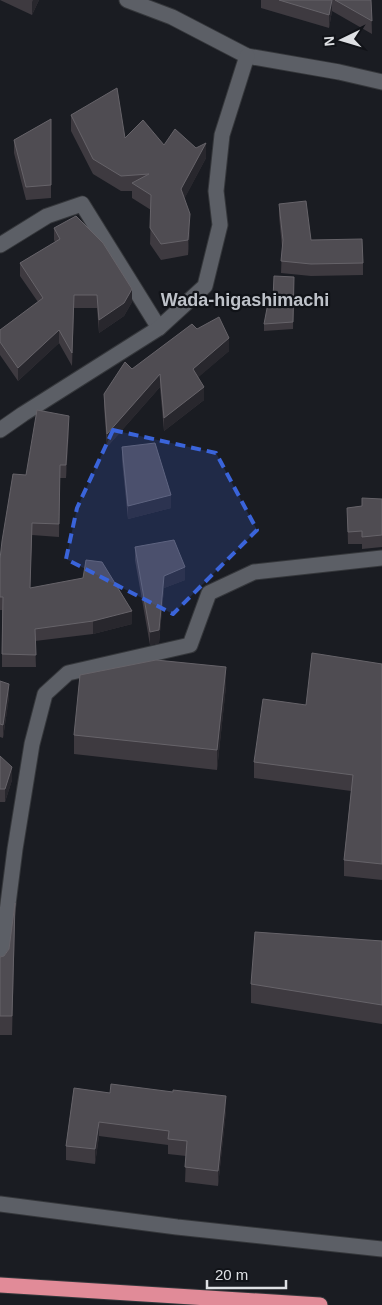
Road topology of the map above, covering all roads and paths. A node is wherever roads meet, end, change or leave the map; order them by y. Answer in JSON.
{"nodes":[{"id":1,"x":127,"y":0,"type":"edge"},
{"id":2,"x":247,"y":56,"type":"junction"},
{"id":3,"x":382,"y":82,"type":"edge"},
{"id":4,"x":0,"y":245,"type":"edge"},
{"id":5,"x":159,"y":328,"type":"junction"},
{"id":6,"x":0,"y":430,"type":"edge"},
{"id":7,"x":382,"y":558,"type":"edge"},
{"id":8,"x":0,"y":967,"type":"edge"},
{"id":9,"x":0,"y":1204,"type":"edge"},
{"id":10,"x":382,"y":1248,"type":"edge"},
{"id":11,"x":0,"y":1285,"type":"edge"},
{"id":12,"x":320,"y":1305,"type":"edge"}],
"edges":[{"from":1,"to":2,"type":"street"},
{"from":2,"to":3,"type":"street"},
{"from":2,"to":5,"type":"street"},
{"from":4,"to":5,"type":"street"},
{"from":5,"to":6,"type":"street"},
{"from":7,"to":8,"type":"street"},
{"from":9,"to":10,"type":"street"},
{"from":11,"to":12,"type":"highway"}]}
